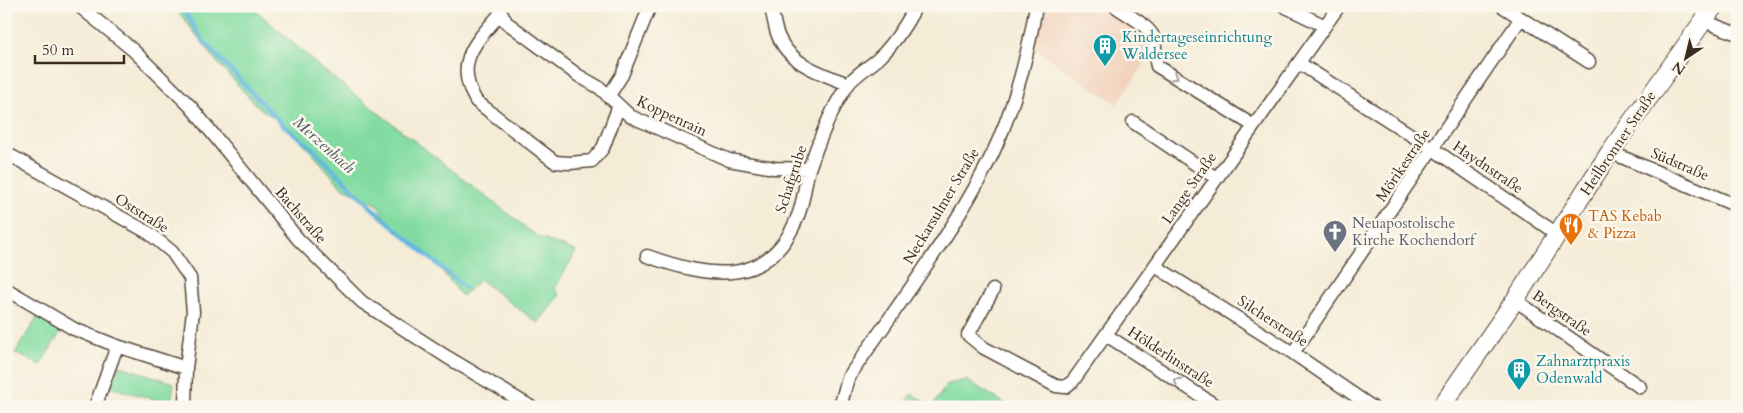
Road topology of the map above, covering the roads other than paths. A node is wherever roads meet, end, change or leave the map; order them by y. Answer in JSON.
{"nodes":[{"id":1,"x":79,"y":6,"type":"edge"},
{"id":2,"x":650,"y":6,"type":"edge"},
{"id":3,"x":772,"y":6,"type":"edge"},
{"id":4,"x":916,"y":6,"type":"edge"},
{"id":5,"x":1036,"y":6,"type":"edge"},
{"id":6,"x":1115,"y":6,"type":"edge"},
{"id":7,"x":1284,"y":6,"type":"edge"},
{"id":8,"x":1339,"y":6,"type":"edge"},
{"id":9,"x":1502,"y":6,"type":"edge"},
{"id":10,"x":499,"y":10,"type":"edge"},
{"id":11,"x":1707,"y":11,"type":"edge"},
{"id":12,"x":1521,"y":18,"type":"junction"},
{"id":13,"x":1325,"y":26,"type":"junction"},
{"id":14,"x":1737,"y":34,"type":"edge"},
{"id":15,"x":1299,"y":62,"type":"junction"},
{"id":16,"x":1588,"y":62,"type":"dead end"},
{"id":17,"x":848,"y":84,"type":"junction"},
{"id":18,"x":608,"y":97,"type":"junction"},
{"id":19,"x":618,"y":108,"type":"junction"},
{"id":20,"x":1133,"y":122,"type":"dead end"},
{"id":21,"x":1254,"y":126,"type":"junction"},
{"id":22,"x":1433,"y":149,"type":"junction"},
{"id":23,"x":1610,"y":152,"type":"junction"},
{"id":24,"x":6,"y":153,"type":"edge"},
{"id":25,"x":809,"y":170,"type":"junction"},
{"id":26,"x":1216,"y":178,"type":"junction"},
{"id":27,"x":1737,"y":206,"type":"edge"},
{"id":28,"x":1558,"y":234,"type":"junction"},
{"id":29,"x":647,"y":256,"type":"dead end"},
{"id":30,"x":1154,"y":266,"type":"junction"},
{"id":31,"x":6,"y":289,"type":"edge"},
{"id":32,"x":993,"y":290,"type":"dead end"},
{"id":33,"x":1515,"y":300,"type":"junction"},
{"id":34,"x":1106,"y":335,"type":"junction"},
{"id":35,"x":117,"y":346,"type":"junction"},
{"id":36,"x":1293,"y":353,"type":"junction"},
{"id":37,"x":186,"y":368,"type":"junction"},
{"id":38,"x":1640,"y":387,"type":"dead end"},
{"id":39,"x":95,"y":407,"type":"edge"},
{"id":40,"x":185,"y":407,"type":"edge"},
{"id":41,"x":531,"y":407,"type":"edge"},
{"id":42,"x":840,"y":407,"type":"edge"},
{"id":43,"x":1218,"y":407,"type":"edge"},
{"id":44,"x":1372,"y":407,"type":"edge"},
{"id":45,"x":1441,"y":407,"type":"edge"}],
"edges":[{"from":1,"to":41,"type":"street","name":"Bachstraße"},
{"from":2,"to":18,"type":"street"},
{"from":3,"to":17,"type":"street"},
{"from":4,"to":17,"type":"street","name":"Schafgrube"},
{"from":5,"to":42,"type":"street","name":"Neckarsulmer Straße"},
{"from":6,"to":21,"type":"street","one_way":true},
{"from":7,"to":13,"type":"street"},
{"from":8,"to":13,"type":"street","name":"Lange Straße"},
{"from":9,"to":12,"type":"street"},
{"from":10,"to":18,"type":"street","name":"Koppenrain"},
{"from":10,"to":19,"type":"street"},
{"from":11,"to":14,"type":"street"},
{"from":11,"to":23,"type":"main road","name":"Heilbronner Straße"},
{"from":12,"to":16,"type":"street"},
{"from":12,"to":22,"type":"street","name":"Mörikestraße"},
{"from":13,"to":15,"type":"street","name":"Lange Straße"},
{"from":15,"to":21,"type":"street","name":"Lange Straße"},
{"from":15,"to":22,"type":"street","name":"Haydnstraße"},
{"from":17,"to":25,"type":"street","name":"Schafgrube"},
{"from":18,"to":19,"type":"street","name":"Koppenrain"},
{"from":19,"to":25,"type":"street","name":"Koppenrain"},
{"from":20,"to":26,"type":"street"},
{"from":21,"to":26,"type":"street","name":"Lange Straße"},
{"from":22,"to":28,"type":"street","name":"Haydnstraße"},
{"from":22,"to":36,"type":"street","name":"Mörikestraße"},
{"from":23,"to":27,"type":"street","name":"Südstraße"},
{"from":23,"to":28,"type":"main road","name":"Heilbronner Straße"},
{"from":24,"to":37,"type":"street","name":"Oststraße"},
{"from":25,"to":29,"type":"street","name":"Schafgrube"},
{"from":26,"to":30,"type":"street","name":"Lange Straße"},
{"from":28,"to":33,"type":"main road","name":"Heilbronner Straße"},
{"from":30,"to":34,"type":"street","name":"Lange Straße"},
{"from":30,"to":36,"type":"street","name":"Silcherstraße"},
{"from":31,"to":35,"type":"street"},
{"from":32,"to":34,"type":"street","name":"Lange Straße"},
{"from":33,"to":38,"type":"street","name":"Bergstraße"},
{"from":33,"to":45,"type":"main road","name":"Heilbronner Straße"},
{"from":43,"to":34,"type":"street","name":"Hölderlinstraße","one_way":true},
{"from":35,"to":37,"type":"street"},
{"from":35,"to":39,"type":"street"},
{"from":36,"to":44,"type":"street","name":"Silcherstraße"},
{"from":37,"to":40,"type":"street","name":"Oststraße"}]}
